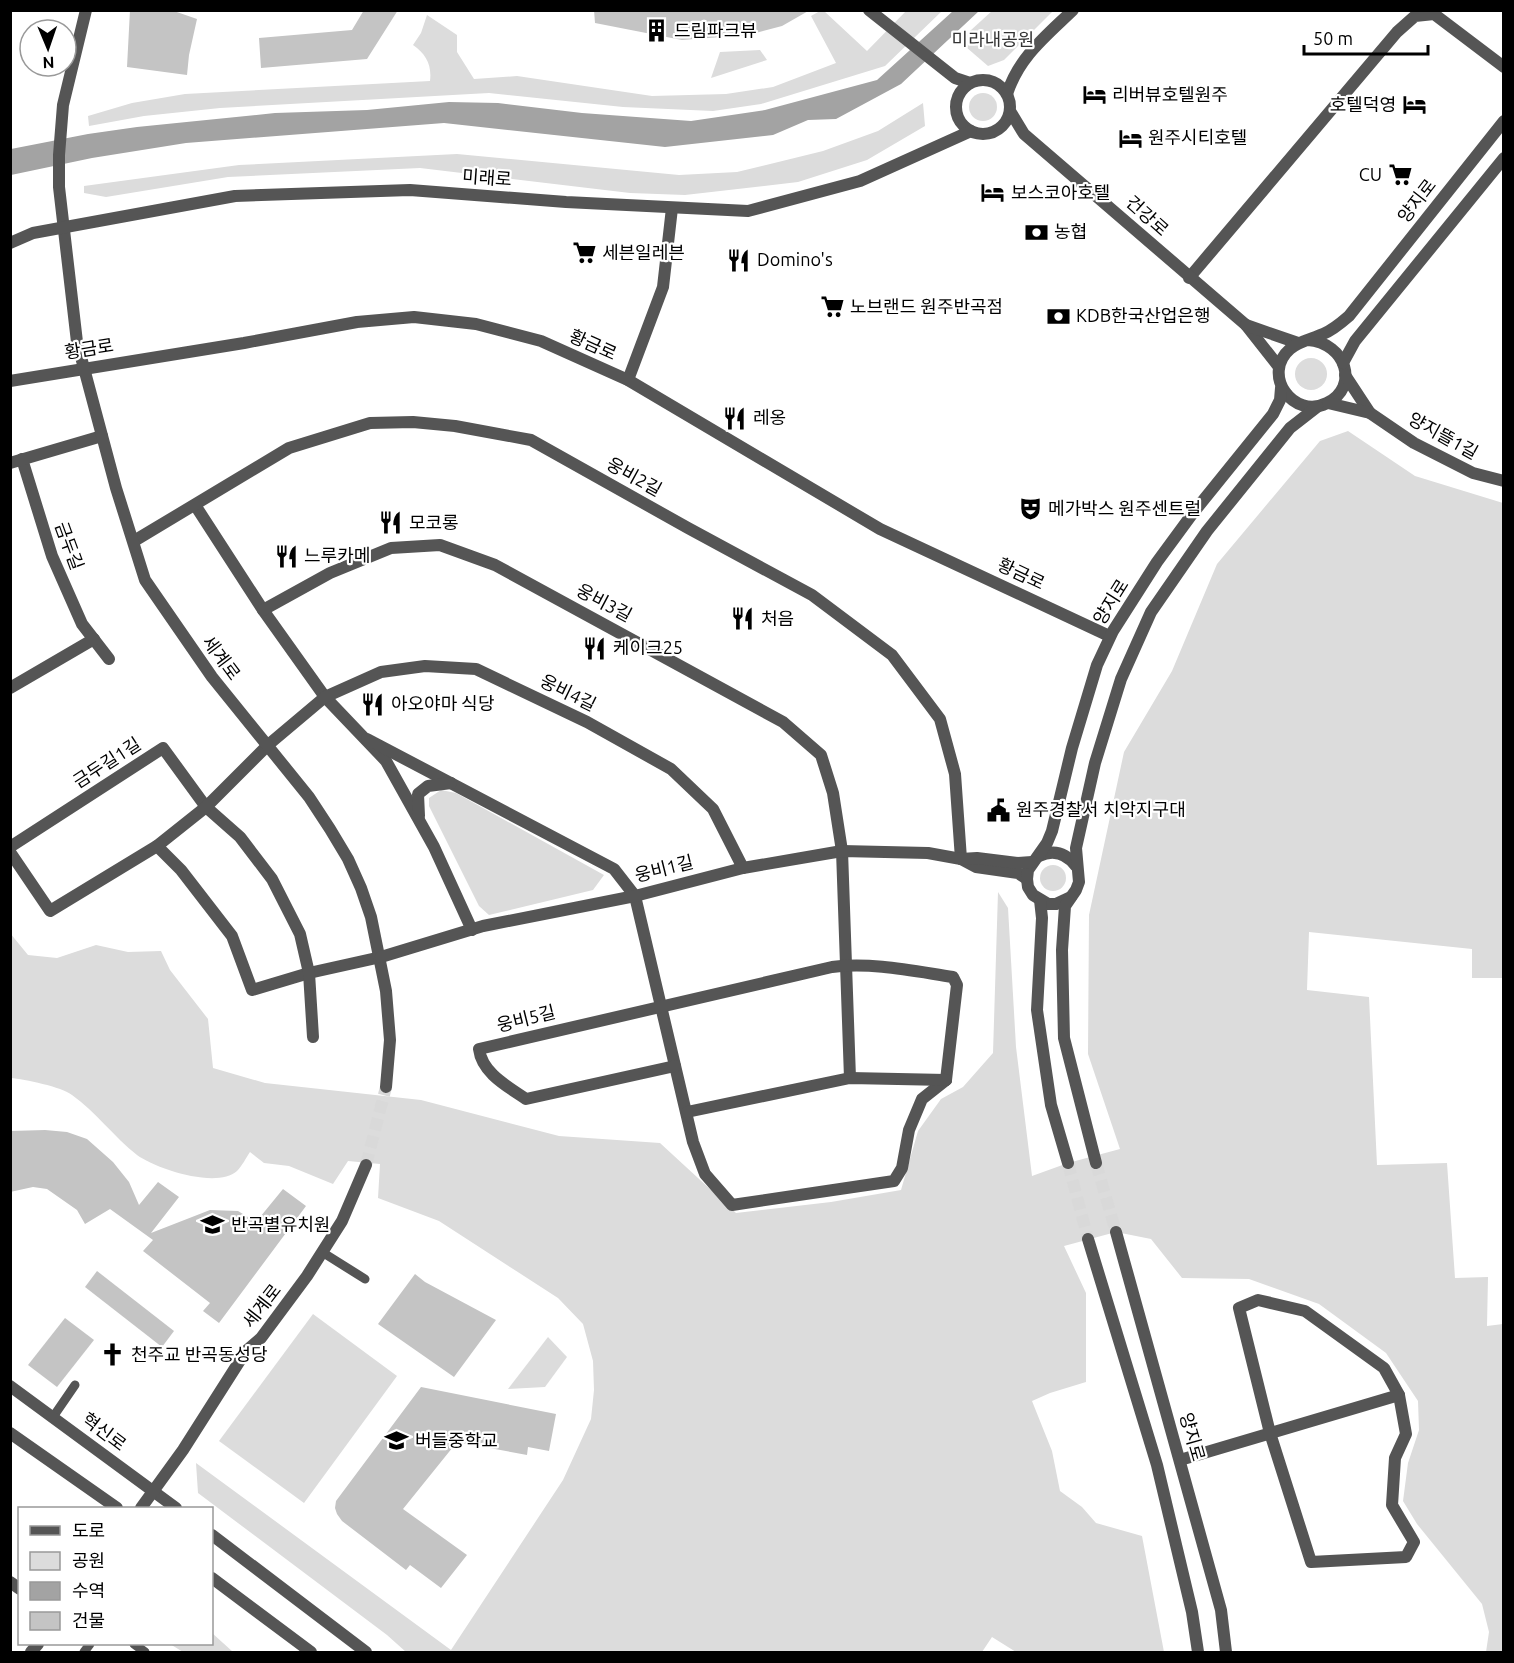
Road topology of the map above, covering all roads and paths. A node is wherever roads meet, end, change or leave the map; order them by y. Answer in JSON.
{"nodes":[{"id":1,"x":86,"y":10,"type":"edge"},
{"id":2,"x":869,"y":10,"type":"edge"},
{"id":3,"x":1073,"y":10,"type":"edge"},
{"id":4,"x":1503,"y":67,"type":"edge"},
{"id":5,"x":1013,"y":75,"type":"junction"},
{"id":6,"x":955,"y":78,"type":"junction"},
{"id":7,"x":970,"y":82,"type":"junction"},
{"id":8,"x":998,"y":84,"type":"junction"},
{"id":9,"x":1007,"y":94,"type":"junction"},
{"id":10,"x":957,"y":95,"type":"junction"},
{"id":11,"x":1010,"y":111,"type":"junction"},
{"id":12,"x":1503,"y":121,"type":"edge"},
{"id":13,"x":960,"y":122,"type":"junction"},
{"id":14,"x":1001,"y":127,"type":"junction"},
{"id":15,"x":970,"y":131,"type":"junction"},
{"id":16,"x":1024,"y":134,"type":"junction"},
{"id":17,"x":953,"y":138,"type":"junction"},
{"id":18,"x":1503,"y":158,"type":"edge"},
{"id":19,"x":672,"y":208,"type":"junction"},
{"id":20,"x":63,"y":227,"type":"junction"},
{"id":21,"x":10,"y":243,"type":"edge"},
{"id":22,"x":1189,"y":278,"type":"junction"},
{"id":23,"x":1246,"y":325,"type":"junction"},
{"id":24,"x":1303,"y":342,"type":"junction"},
{"id":25,"x":1279,"y":367,"type":"junction"},
{"id":26,"x":84,"y":368,"type":"junction"},
{"id":27,"x":1344,"y":369,"type":"junction"},
{"id":28,"x":628,"y":380,"type":"junction"},
{"id":29,"x":10,"y":381,"type":"edge"},
{"id":30,"x":1281,"y":388,"type":"junction"},
{"id":31,"x":1322,"y":405,"type":"junction"},
{"id":32,"x":1370,"y":413,"type":"junction"},
{"id":33,"x":102,"y":436,"type":"junction"},
{"id":34,"x":16,"y":461,"type":"edge"},
{"id":35,"x":1503,"y":481,"type":"edge"},
{"id":36,"x":195,"y":505,"type":"junction"},
{"id":37,"x":134,"y":541,"type":"junction"},
{"id":38,"x":1157,"y":562,"type":"junction"},
{"id":39,"x":263,"y":610,"type":"junction"},
{"id":40,"x":1105,"y":634,"type":"junction"},
{"id":41,"x":94,"y":639,"type":"junction"},
{"id":42,"x":109,"y":659,"type":"dead end"},
{"id":43,"x":12,"y":684,"type":"edge"},
{"id":44,"x":325,"y":698,"type":"junction"},
{"id":45,"x":367,"y":739,"type":"junction"},
{"id":46,"x":268,"y":745,"type":"junction"},
{"id":47,"x":451,"y":783,"type":"junction"},
{"id":48,"x":1062,"y":792,"type":"junction"},
{"id":49,"x":206,"y":807,"type":"junction"},
{"id":50,"x":419,"y":820,"type":"junction"},
{"id":51,"x":157,"y":846,"type":"junction"},
{"id":52,"x":10,"y":847,"type":"edge"},
{"id":53,"x":842,"y":851,"type":"junction"},
{"id":54,"x":10,"y":852,"type":"edge"},
{"id":55,"x":961,"y":859,"type":"junction"},
{"id":56,"x":1035,"y":859,"type":"junction"},
{"id":57,"x":1076,"y":866,"type":"junction"},
{"id":58,"x":743,"y":868,"type":"junction"},
{"id":59,"x":1027,"y":879,"type":"junction"},
{"id":60,"x":635,"y":896,"type":"junction"},
{"id":61,"x":1071,"y":897,"type":"junction"},
{"id":62,"x":1040,"y":900,"type":"junction"},
{"id":63,"x":472,"y":930,"type":"junction"},
{"id":64,"x":381,"y":957,"type":"junction"},
{"id":65,"x":845,"y":965,"type":"junction"},
{"id":66,"x":309,"y":973,"type":"junction"},
{"id":67,"x":660,"y":1006,"type":"junction"},
{"id":68,"x":313,"y":1037,"type":"dead end"},
{"id":69,"x":675,"y":1066,"type":"junction"},
{"id":70,"x":850,"y":1078,"type":"junction"},
{"id":71,"x":946,"y":1080,"type":"junction"},
{"id":72,"x":386,"y":1087,"type":"tunnel mouth"},
{"id":73,"x":687,"y":1112,"type":"junction"},
{"id":74,"x":1068,"y":1163,"type":"tunnel mouth"},
{"id":75,"x":1096,"y":1163,"type":"tunnel mouth"},
{"id":76,"x":366,"y":1165,"type":"tunnel mouth"},
{"id":77,"x":1116,"y":1232,"type":"tunnel mouth"},
{"id":78,"x":1088,"y":1239,"type":"tunnel mouth"},
{"id":79,"x":322,"y":1252,"type":"junction"},
{"id":80,"x":365,"y":1279,"type":"dead end"},
{"id":81,"x":75,"y":1385,"type":"dead end"},
{"id":82,"x":10,"y":1386,"type":"edge"},
{"id":83,"x":1399,"y":1395,"type":"junction"},
{"id":84,"x":53,"y":1417,"type":"junction"},
{"id":85,"x":10,"y":1433,"type":"edge"},
{"id":86,"x":1270,"y":1433,"type":"junction"},
{"id":87,"x":1180,"y":1460,"type":"junction"},
{"id":88,"x":1157,"y":1465,"type":"junction"},
{"id":89,"x":154,"y":1492,"type":"junction"},
{"id":90,"x":114,"y":1507,"type":"edge"},
{"id":91,"x":143,"y":1507,"type":"edge"},
{"id":92,"x":173,"y":1507,"type":"edge"},
{"id":93,"x":213,"y":1536,"type":"edge"},
{"id":94,"x":213,"y":1579,"type":"edge"},
{"id":95,"x":311,"y":1653,"type":"edge"},
{"id":96,"x":366,"y":1653,"type":"edge"},
{"id":97,"x":1198,"y":1653,"type":"edge"},
{"id":98,"x":1226,"y":1653,"type":"edge"}],
"edges":[{"from":1,"to":20,"type":"street","name":"세계로"},
{"from":2,"to":6,"type":"street"},
{"from":3,"to":5,"type":"street"},
{"from":4,"to":22,"type":"street"},
{"from":5,"to":8,"type":"street"},
{"from":5,"to":9,"type":"street"},
{"from":6,"to":7,"type":"street"},
{"from":6,"to":10,"type":"street"},
{"from":7,"to":8,"type":"street"},
{"from":7,"to":10,"type":"street"},
{"from":8,"to":9,"type":"street"},
{"from":9,"to":11,"type":"street"},
{"from":10,"to":13,"type":"street"},
{"from":11,"to":14,"type":"street"},
{"from":11,"to":16,"type":"street"},
{"from":12,"to":24,"type":"street","name":"양지로"},
{"from":13,"to":15,"type":"street"},
{"from":13,"to":17,"type":"street"},
{"from":14,"to":15,"type":"street"},
{"from":14,"to":16,"type":"street"},
{"from":15,"to":17,"type":"street","name":"미래로"},
{"from":16,"to":22,"type":"street","name":"건강로"},
{"from":17,"to":19,"type":"street","name":"미래로"},
{"from":18,"to":27,"type":"street"},
{"from":19,"to":20,"type":"street","name":"미래로"},
{"from":19,"to":28,"type":"street"},
{"from":20,"to":21,"type":"street","name":"미래로"},
{"from":20,"to":26,"type":"street","name":"세계로"},
{"from":22,"to":23,"type":"street","name":"건강로"},
{"from":23,"to":24,"type":"street"},
{"from":23,"to":25,"type":"street"},
{"from":24,"to":25,"type":"street"},
{"from":24,"to":27,"type":"street"},
{"from":25,"to":30,"type":"street"},
{"from":26,"to":28,"type":"street","name":"황금로"},
{"from":26,"to":29,"type":"street","name":"황금로"},
{"from":26,"to":33,"type":"street","name":"세계로"},
{"from":27,"to":31,"type":"street"},
{"from":27,"to":32,"type":"street"},
{"from":28,"to":40,"type":"street","name":"황금로"},
{"from":30,"to":31,"type":"street"},
{"from":30,"to":38,"type":"street","name":"양지로"},
{"from":31,"to":32,"type":"street"},
{"from":31,"to":57,"type":"street"},
{"from":32,"to":35,"type":"street","name":"양지뜰1길"},
{"from":33,"to":34,"type":"street","name":"금두길"},
{"from":33,"to":37,"type":"street","name":"세계로"},
{"from":34,"to":41,"type":"street","name":"금두길"},
{"from":36,"to":37,"type":"street","name":"웅비2길"},
{"from":36,"to":39,"type":"street"},
{"from":36,"to":55,"type":"street","name":"웅비2길"},
{"from":37,"to":46,"type":"street","name":"세계로"},
{"from":38,"to":40,"type":"street"},
{"from":38,"to":48,"type":"street","name":"양지로"},
{"from":39,"to":44,"type":"street"},
{"from":39,"to":53,"type":"street","name":"웅비3길"},
{"from":40,"to":48,"type":"street"},
{"from":41,"to":42,"type":"street","name":"금두길"},
{"from":41,"to":43,"type":"street"},
{"from":44,"to":45,"type":"street"},
{"from":44,"to":46,"type":"street","name":"웅비4길"},
{"from":44,"to":58,"type":"street","name":"웅비4길"},
{"from":45,"to":47,"type":"street"},
{"from":45,"to":50,"type":"street"},
{"from":46,"to":49,"type":"street"},
{"from":46,"to":64,"type":"street","name":"세계로"},
{"from":47,"to":50,"type":"street"},
{"from":47,"to":60,"type":"street"},
{"from":48,"to":56,"type":"street","name":"양지로"},
{"from":49,"to":51,"type":"street"},
{"from":49,"to":52,"type":"street","name":"금두길1길"},
{"from":49,"to":66,"type":"street","name":"금두길1길"},
{"from":50,"to":63,"type":"street"},
{"from":51,"to":54,"type":"street"},
{"from":51,"to":66,"type":"street"},
{"from":53,"to":55,"type":"street","name":"웅비1길"},
{"from":53,"to":58,"type":"street","name":"웅비1길"},
{"from":53,"to":65,"type":"street"},
{"from":55,"to":56,"type":"street"},
{"from":55,"to":59,"type":"street"},
{"from":56,"to":57,"type":"street"},
{"from":56,"to":59,"type":"street"},
{"from":57,"to":61,"type":"street"},
{"from":58,"to":60,"type":"street","name":"웅비1길"},
{"from":59,"to":62,"type":"street"},
{"from":60,"to":63,"type":"street","name":"웅비1길"},
{"from":60,"to":67,"type":"street"},
{"from":61,"to":62,"type":"street"},
{"from":61,"to":75,"type":"street"},
{"from":62,"to":74,"type":"street"},
{"from":63,"to":64,"type":"street","name":"웅비1길"},
{"from":64,"to":66,"type":"street"},
{"from":64,"to":72,"type":"street","name":"세계로"},
{"from":65,"to":67,"type":"street","name":"웅비5길"},
{"from":65,"to":70,"type":"street"},
{"from":65,"to":71,"type":"street","name":"웅비5길"},
{"from":66,"to":68,"type":"street","name":"금두길1길"},
{"from":67,"to":69,"type":"street"},
{"from":67,"to":69,"type":"street","name":"웅비5길"},
{"from":69,"to":73,"type":"street"},
{"from":70,"to":71,"type":"street"},
{"from":70,"to":73,"type":"street"},
{"from":71,"to":73,"type":"street"},
{"from":76,"to":79,"type":"street","name":"세계로"},
{"from":77,"to":87,"type":"street","name":"양지로"},
{"from":78,"to":88,"type":"street"},
{"from":79,"to":80,"type":"lane"},
{"from":79,"to":89,"type":"street","name":"세계로"},
{"from":81,"to":84,"type":"lane"},
{"from":82,"to":84,"type":"street","name":"혁신로"},
{"from":83,"to":86,"type":"street"},
{"from":83,"to":86,"type":"street"},
{"from":83,"to":86,"type":"street"},
{"from":84,"to":89,"type":"street","name":"혁신로"},
{"from":85,"to":90,"type":"street"},
{"from":86,"to":87,"type":"street"},
{"from":87,"to":88,"type":"street"},
{"from":87,"to":98,"type":"street","name":"양지로"},
{"from":88,"to":97,"type":"street"},
{"from":89,"to":91,"type":"street","name":"세계로"},
{"from":89,"to":92,"type":"street","name":"혁신로"},
{"from":93,"to":96,"type":"street"},
{"from":94,"to":95,"type":"street"}]}
